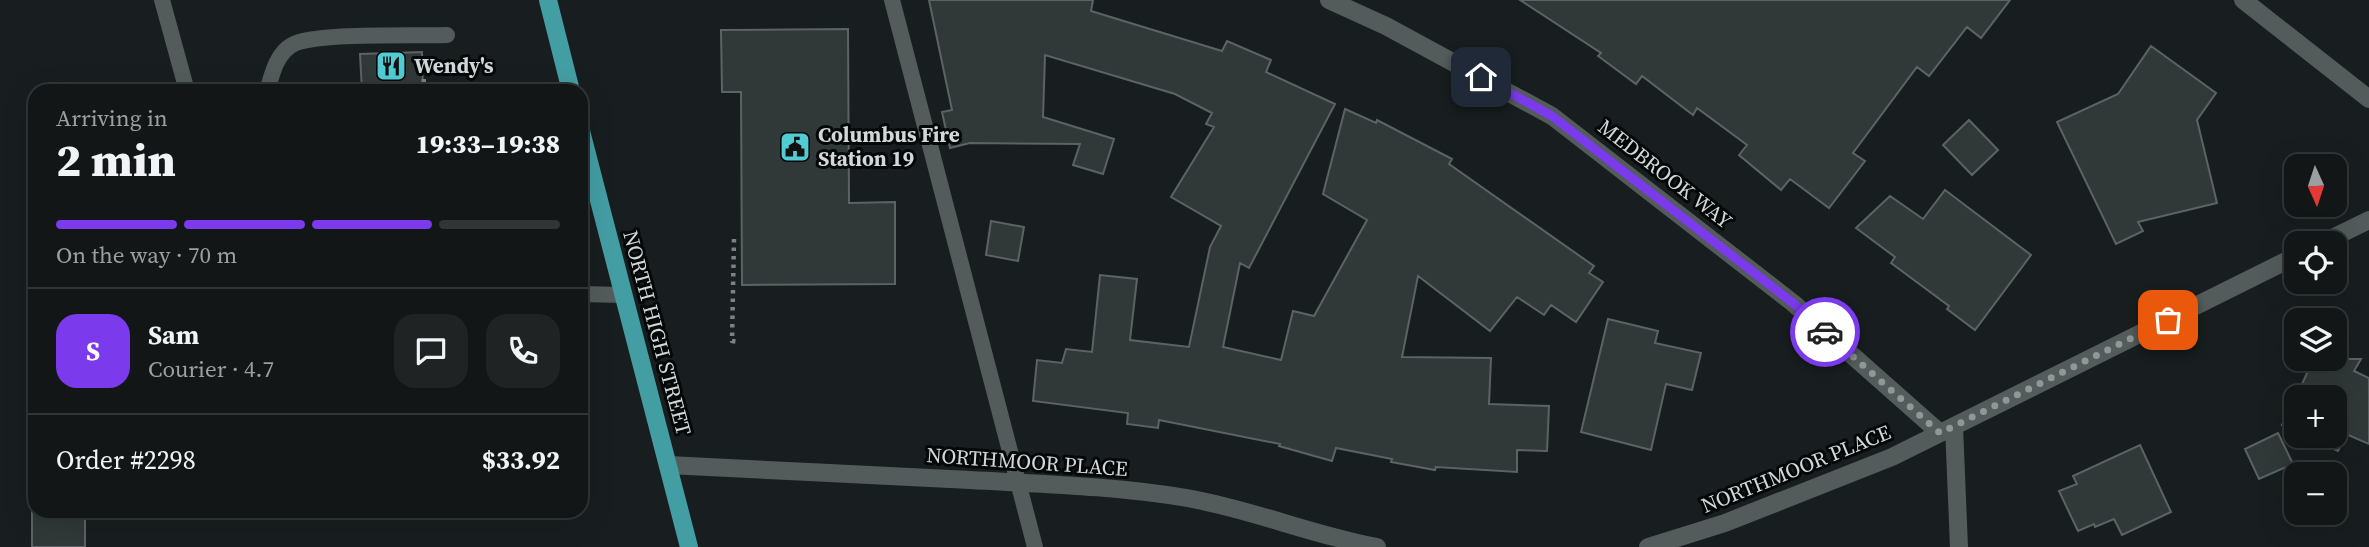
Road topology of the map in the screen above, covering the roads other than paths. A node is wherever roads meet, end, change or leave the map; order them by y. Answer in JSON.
{"nodes":[{"id":1,"x":162,"y":0,"type":"edge"},
{"id":2,"x":548,"y":0,"type":"edge"},
{"id":3,"x":892,"y":0,"type":"edge"},
{"id":4,"x":1329,"y":0,"type":"edge"},
{"id":5,"x":2243,"y":0,"type":"edge"},
{"id":6,"x":447,"y":35,"type":"dead end"},
{"id":7,"x":185,"y":84,"type":"edge"},
{"id":8,"x":269,"y":84,"type":"edge"},
{"id":9,"x":569,"y":84,"type":"edge"},
{"id":10,"x":2369,"y":99,"type":"edge"},
{"id":11,"x":588,"y":158,"type":"edge"},
{"id":12,"x":2369,"y":220,"type":"edge"},
{"id":13,"x":2347,"y":231,"type":"edge"},
{"id":14,"x":2284,"y":262,"type":"edge"},
{"id":15,"x":588,"y":294,"type":"edge"},
{"id":16,"x":623,"y":295,"type":"junction"},
{"id":17,"x":1947,"y":430,"type":"junction"},
{"id":18,"x":668,"y":465,"type":"junction"},
{"id":19,"x":1018,"y":483,"type":"junction"},
{"id":20,"x":689,"y":547,"type":"edge"},
{"id":21,"x":1035,"y":547,"type":"edge"},
{"id":22,"x":1377,"y":547,"type":"edge"},
{"id":23,"x":1648,"y":547,"type":"edge"},
{"id":24,"x":1959,"y":547,"type":"edge"}],
"edges":[{"from":1,"to":7,"type":"lane"},
{"from":2,"to":9,"type":"main road"},
{"from":3,"to":19,"type":"lane"},
{"from":4,"to":17,"type":"street","name":"MEDBROOK WAY"},
{"from":5,"to":10,"type":"street"},
{"from":6,"to":8,"type":"lane"},
{"from":11,"to":16,"type":"main road","name":"NORTH HIGH STREET"},
{"from":12,"to":13,"type":"street"},
{"from":14,"to":17,"type":"street","name":"NORTHMOOR PLACE"},
{"from":15,"to":16,"type":"lane"},
{"from":16,"to":18,"type":"main road","name":"NORTH HIGH STREET"},
{"from":17,"to":23,"type":"street","name":"NORTHMOOR PLACE"},
{"from":17,"to":24,"type":"street"},
{"from":18,"to":19,"type":"street","name":"NORTHMOOR PLACE"},
{"from":18,"to":20,"type":"main road","name":"NORTH HIGH STREET"},
{"from":19,"to":21,"type":"lane"},
{"from":19,"to":22,"type":"street","name":"NORTHMOOR PLACE"}]}
